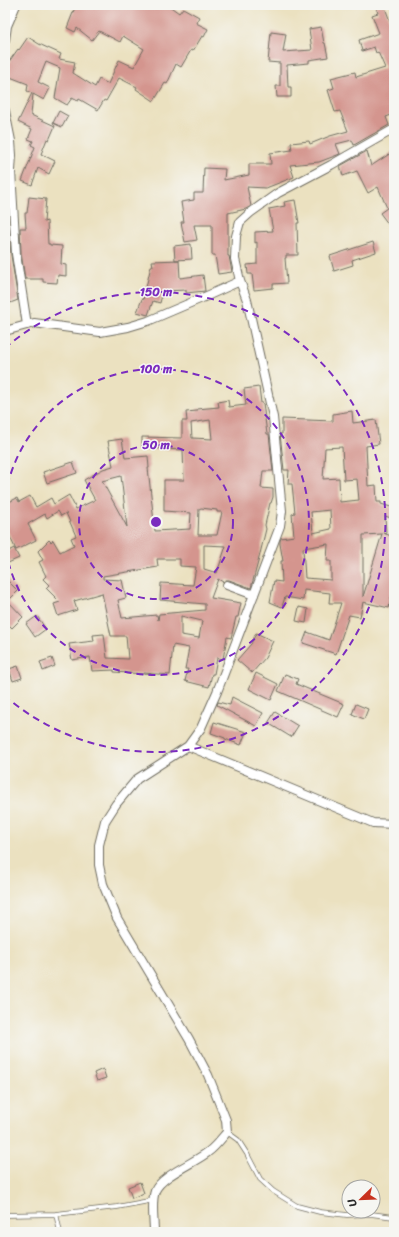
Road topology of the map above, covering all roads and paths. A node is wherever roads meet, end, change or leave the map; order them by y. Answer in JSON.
{"nodes":[{"id":1,"x":16,"y":5,"type":"edge"},
{"id":2,"x":5,"y":40,"type":"edge"},
{"id":3,"x":5,"y":111,"type":"edge"},
{"id":4,"x":394,"y":129,"type":"edge"},
{"id":5,"x":240,"y":281,"type":"junction"},
{"id":6,"x":26,"y":325,"type":"junction"},
{"id":7,"x":5,"y":331,"type":"edge"},
{"id":8,"x":227,"y":585,"type":"dead end"},
{"id":9,"x":254,"y":595,"type":"junction"},
{"id":10,"x":188,"y":746,"type":"junction"},
{"id":11,"x":394,"y":824,"type":"edge"},
{"id":12,"x":226,"y":1132,"type":"junction"},
{"id":13,"x":154,"y":1200,"type":"junction"},
{"id":14,"x":56,"y":1214,"type":"junction"},
{"id":15,"x":5,"y":1215,"type":"edge"},
{"id":16,"x":394,"y":1217,"type":"edge"},
{"id":17,"x":60,"y":1232,"type":"edge"},
{"id":18,"x":154,"y":1232,"type":"edge"}],
"edges":[{"from":1,"to":2,"type":"street"},
{"from":3,"to":6,"type":"street"},
{"from":4,"to":5,"type":"street"},
{"from":5,"to":6,"type":"street"},
{"from":5,"to":9,"type":"street"},
{"from":6,"to":7,"type":"street"},
{"from":8,"to":9,"type":"street"},
{"from":9,"to":10,"type":"street"},
{"from":10,"to":11,"type":"street"},
{"from":10,"to":12,"type":"street"},
{"from":12,"to":13,"type":"street"},
{"from":12,"to":16,"type":"lane"},
{"from":13,"to":14,"type":"lane"},
{"from":13,"to":18,"type":"street"},
{"from":14,"to":15,"type":"lane"},
{"from":14,"to":17,"type":"lane"}]}
